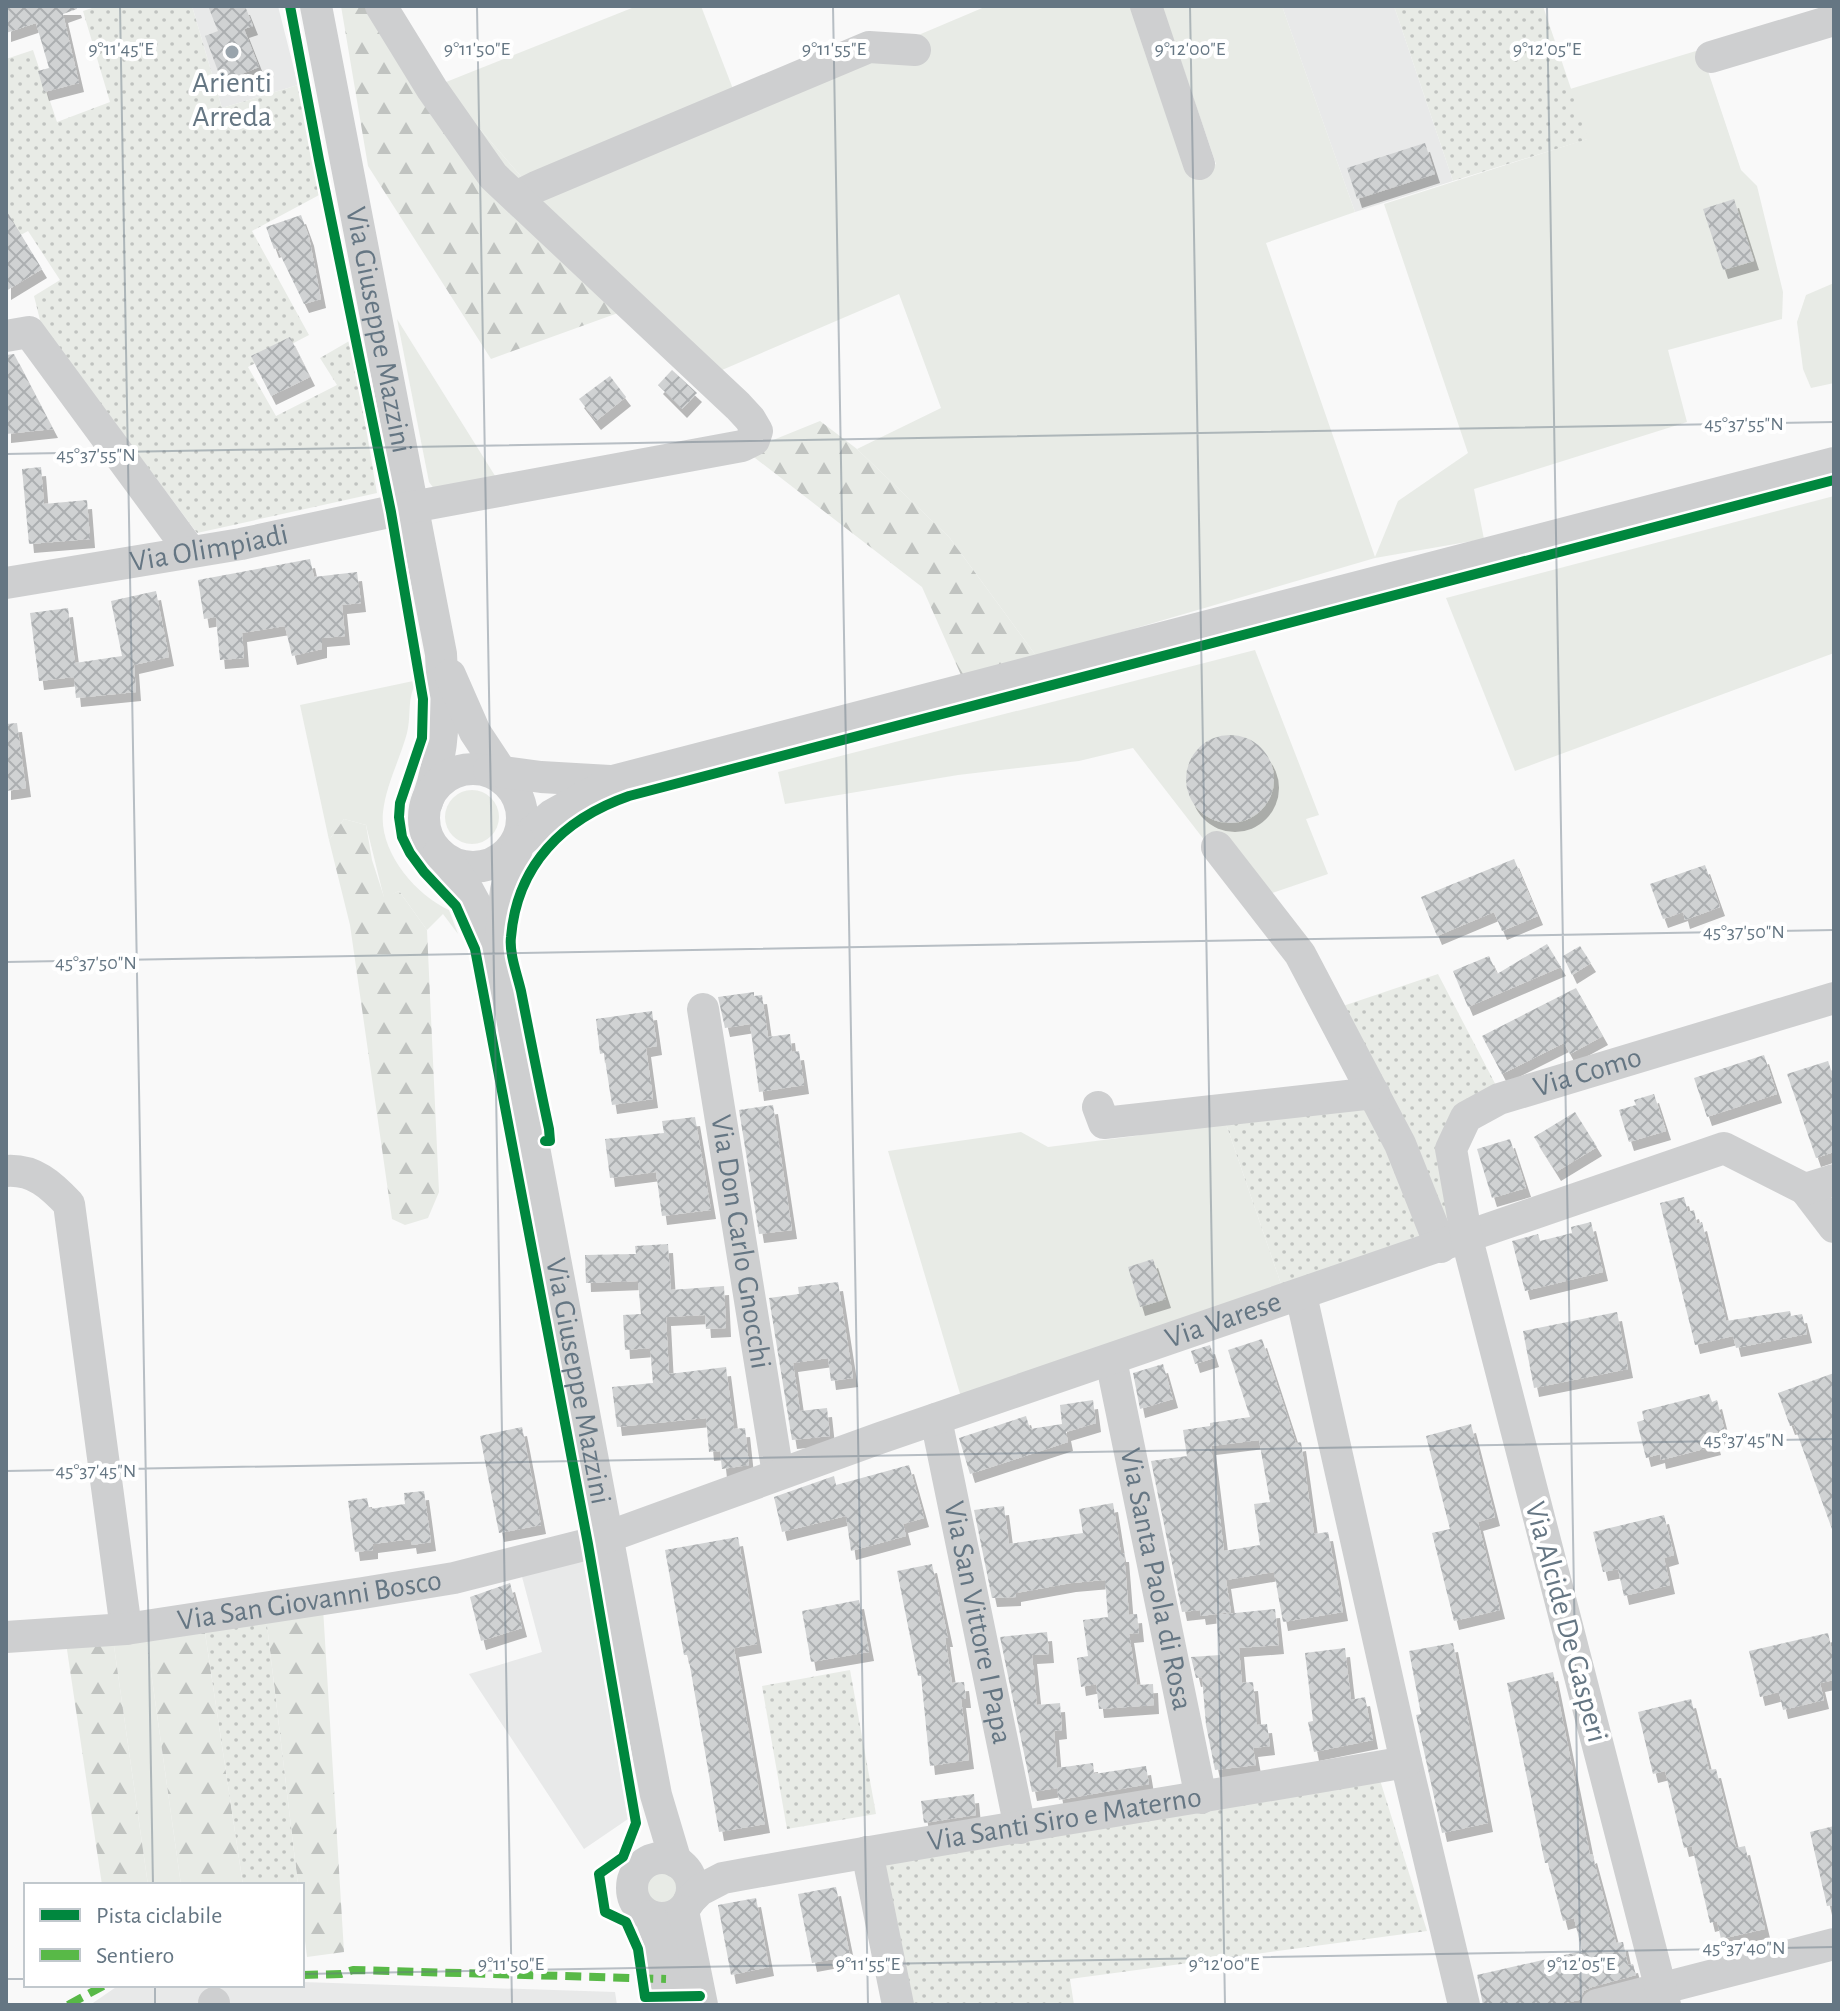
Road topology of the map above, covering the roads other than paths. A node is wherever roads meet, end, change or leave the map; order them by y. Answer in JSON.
{"nodes":[{"id":1,"x":316,"y":6,"type":"edge"},
{"id":2,"x":381,"y":6,"type":"edge"},
{"id":3,"x":1146,"y":6,"type":"edge"},
{"id":4,"x":1834,"y":20,"type":"edge"},
{"id":5,"x":915,"y":50,"type":"dead end"},
{"id":6,"x":1711,"y":57,"type":"dead end"},
{"id":7,"x":1199,"y":164,"type":"dead end"},
{"id":8,"x":522,"y":203,"type":"junction"},
{"id":9,"x":6,"y":336,"type":"edge"},
{"id":10,"x":1834,"y":463,"type":"edge"},
{"id":11,"x":412,"y":507,"type":"junction"},
{"id":12,"x":190,"y":551,"type":"junction"},
{"id":13,"x":6,"y":583,"type":"edge"},
{"id":14,"x":441,"y":654,"type":"junction"},
{"id":15,"x":497,"y":775,"type":"junction"},
{"id":16,"x":613,"y":781,"type":"junction"},
{"id":17,"x":427,"y":802,"type":"junction"},
{"id":18,"x":516,"y":842,"type":"junction"},
{"id":19,"x":1217,"y":847,"type":"dead end"},
{"id":20,"x":439,"y":853,"type":"junction"},
{"id":21,"x":500,"y":967,"type":"junction"},
{"id":22,"x":1834,"y":998,"type":"edge"},
{"id":23,"x":703,"y":1009,"type":"dead end"},
{"id":24,"x":1374,"y":1093,"type":"junction"},
{"id":25,"x":1098,"y":1107,"type":"dead end"},
{"id":26,"x":6,"y":1171,"type":"edge"},
{"id":27,"x":1820,"y":1185,"type":"edge"},
{"id":28,"x":1834,"y":1227,"type":"edge"},
{"id":29,"x":1454,"y":1243,"type":"junction"},
{"id":30,"x":1301,"y":1295,"type":"junction"},
{"id":31,"x":1111,"y":1360,"type":"junction"},
{"id":32,"x":936,"y":1419,"type":"junction"},
{"id":33,"x":778,"y":1474,"type":"junction"},
{"id":34,"x":608,"y":1538,"type":"junction"},
{"id":35,"x":126,"y":1629,"type":"junction"},
{"id":36,"x":6,"y":1637,"type":"edge"},
{"id":37,"x":1406,"y":1762,"type":"junction"},
{"id":38,"x":656,"y":1795,"type":"junction"},
{"id":39,"x":1201,"y":1798,"type":"junction"},
{"id":40,"x":1020,"y":1828,"type":"junction"},
{"id":41,"x":867,"y":1852,"type":"junction"},
{"id":42,"x":680,"y":1864,"type":"junction"},
{"id":43,"x":643,"y":1866,"type":"junction"},
{"id":44,"x":723,"y":1878,"type":"junction"},
{"id":45,"x":686,"y":1906,"type":"junction"},
{"id":46,"x":650,"y":1916,"type":"junction"},
{"id":47,"x":1834,"y":1944,"type":"edge"},
{"id":48,"x":1663,"y":1996,"type":"edge"},
{"id":49,"x":670,"y":2005,"type":"edge"},
{"id":50,"x":702,"y":2005,"type":"edge"},
{"id":51,"x":898,"y":2005,"type":"edge"},
{"id":52,"x":1464,"y":2005,"type":"edge"},
{"id":53,"x":1597,"y":2005,"type":"edge"}],
"edges":[{"from":1,"to":11,"type":"street","name":"Via Giuseppe Mazzini"},
{"from":2,"to":8,"type":"street"},
{"from":3,"to":7,"type":"street"},
{"from":4,"to":6,"type":"street"},
{"from":5,"to":8,"type":"street"},
{"from":8,"to":11,"type":"street","name":"Via Olimpiadi"},
{"from":9,"to":12,"type":"street"},
{"from":10,"to":16,"type":"street"},
{"from":11,"to":12,"type":"street","name":"Via Olimpiadi"},
{"from":11,"to":14,"type":"street","name":"Via Giuseppe Mazzini"},
{"from":12,"to":13,"type":"street","name":"Via Olimpiadi"},
{"from":14,"to":15,"type":"street","name":"Via Giuseppe Mazzini"},
{"from":14,"to":17,"type":"street","name":"Via Giuseppe Mazzini"},
{"from":15,"to":16,"type":"street"},
{"from":15,"to":17,"type":"street"},
{"from":15,"to":18,"type":"street"},
{"from":16,"to":18,"type":"street"},
{"from":17,"to":20,"type":"street"},
{"from":18,"to":20,"type":"street"},
{"from":18,"to":21,"type":"street","name":"Via Giuseppe Mazzini"},
{"from":19,"to":24,"type":"street"},
{"from":20,"to":21,"type":"street","name":"Via Giuseppe Mazzini"},
{"from":21,"to":34,"type":"street","name":"Via Giuseppe Mazzini"},
{"from":22,"to":29,"type":"street","name":"Via Como"},
{"from":23,"to":33,"type":"street","name":"Via Don Carlo Gnocchi"},
{"from":24,"to":25,"type":"street"},
{"from":24,"to":29,"type":"street"},
{"from":26,"to":35,"type":"street"},
{"from":27,"to":28,"type":"street"},
{"from":27,"to":29,"type":"street","name":"Via Varese"},
{"from":29,"to":30,"type":"street","name":"Via Varese"},
{"from":29,"to":48,"type":"street","name":"Via Alcide De Gasperi"},
{"from":30,"to":31,"type":"street","name":"Via Varese"},
{"from":30,"to":37,"type":"street"},
{"from":31,"to":32,"type":"street","name":"Via Varese"},
{"from":31,"to":39,"type":"street","name":"Via Santa Paola di Rosa"},
{"from":32,"to":33,"type":"street","name":"Via Varese"},
{"from":32,"to":40,"type":"street","name":"Via San Vittore I Papa"},
{"from":33,"to":34,"type":"street","name":"Via Varese"},
{"from":34,"to":35,"type":"street","name":"Via San Giovanni Bosco"},
{"from":34,"to":38,"type":"street","name":"Via Giuseppe Mazzini"},
{"from":35,"to":36,"type":"street","name":"Via San Giovanni Bosco"},
{"from":37,"to":39,"type":"street","name":"Via Santi Siro e Materno"},
{"from":37,"to":52,"type":"street"},
{"from":38,"to":42,"type":"street","name":"Via Giuseppe Mazzini"},
{"from":38,"to":43,"type":"street","name":"Via Giuseppe Mazzini"},
{"from":39,"to":40,"type":"street","name":"Via Santi Siro e Materno"},
{"from":40,"to":41,"type":"street","name":"Via Santi Siro e Materno"},
{"from":41,"to":44,"type":"street","name":"Via Santi Siro e Materno"},
{"from":41,"to":51,"type":"street"},
{"from":42,"to":43,"type":"street"},
{"from":42,"to":44,"type":"street","name":"Via Santi Siro e Materno"},
{"from":42,"to":45,"type":"street"},
{"from":43,"to":46,"type":"street"},
{"from":44,"to":45,"type":"street","name":"Via Santi Siro e Materno"},
{"from":45,"to":46,"type":"street"},
{"from":45,"to":50,"type":"street"},
{"from":46,"to":49,"type":"street"},
{"from":47,"to":48,"type":"street"},
{"from":48,"to":53,"type":"street"}]}
